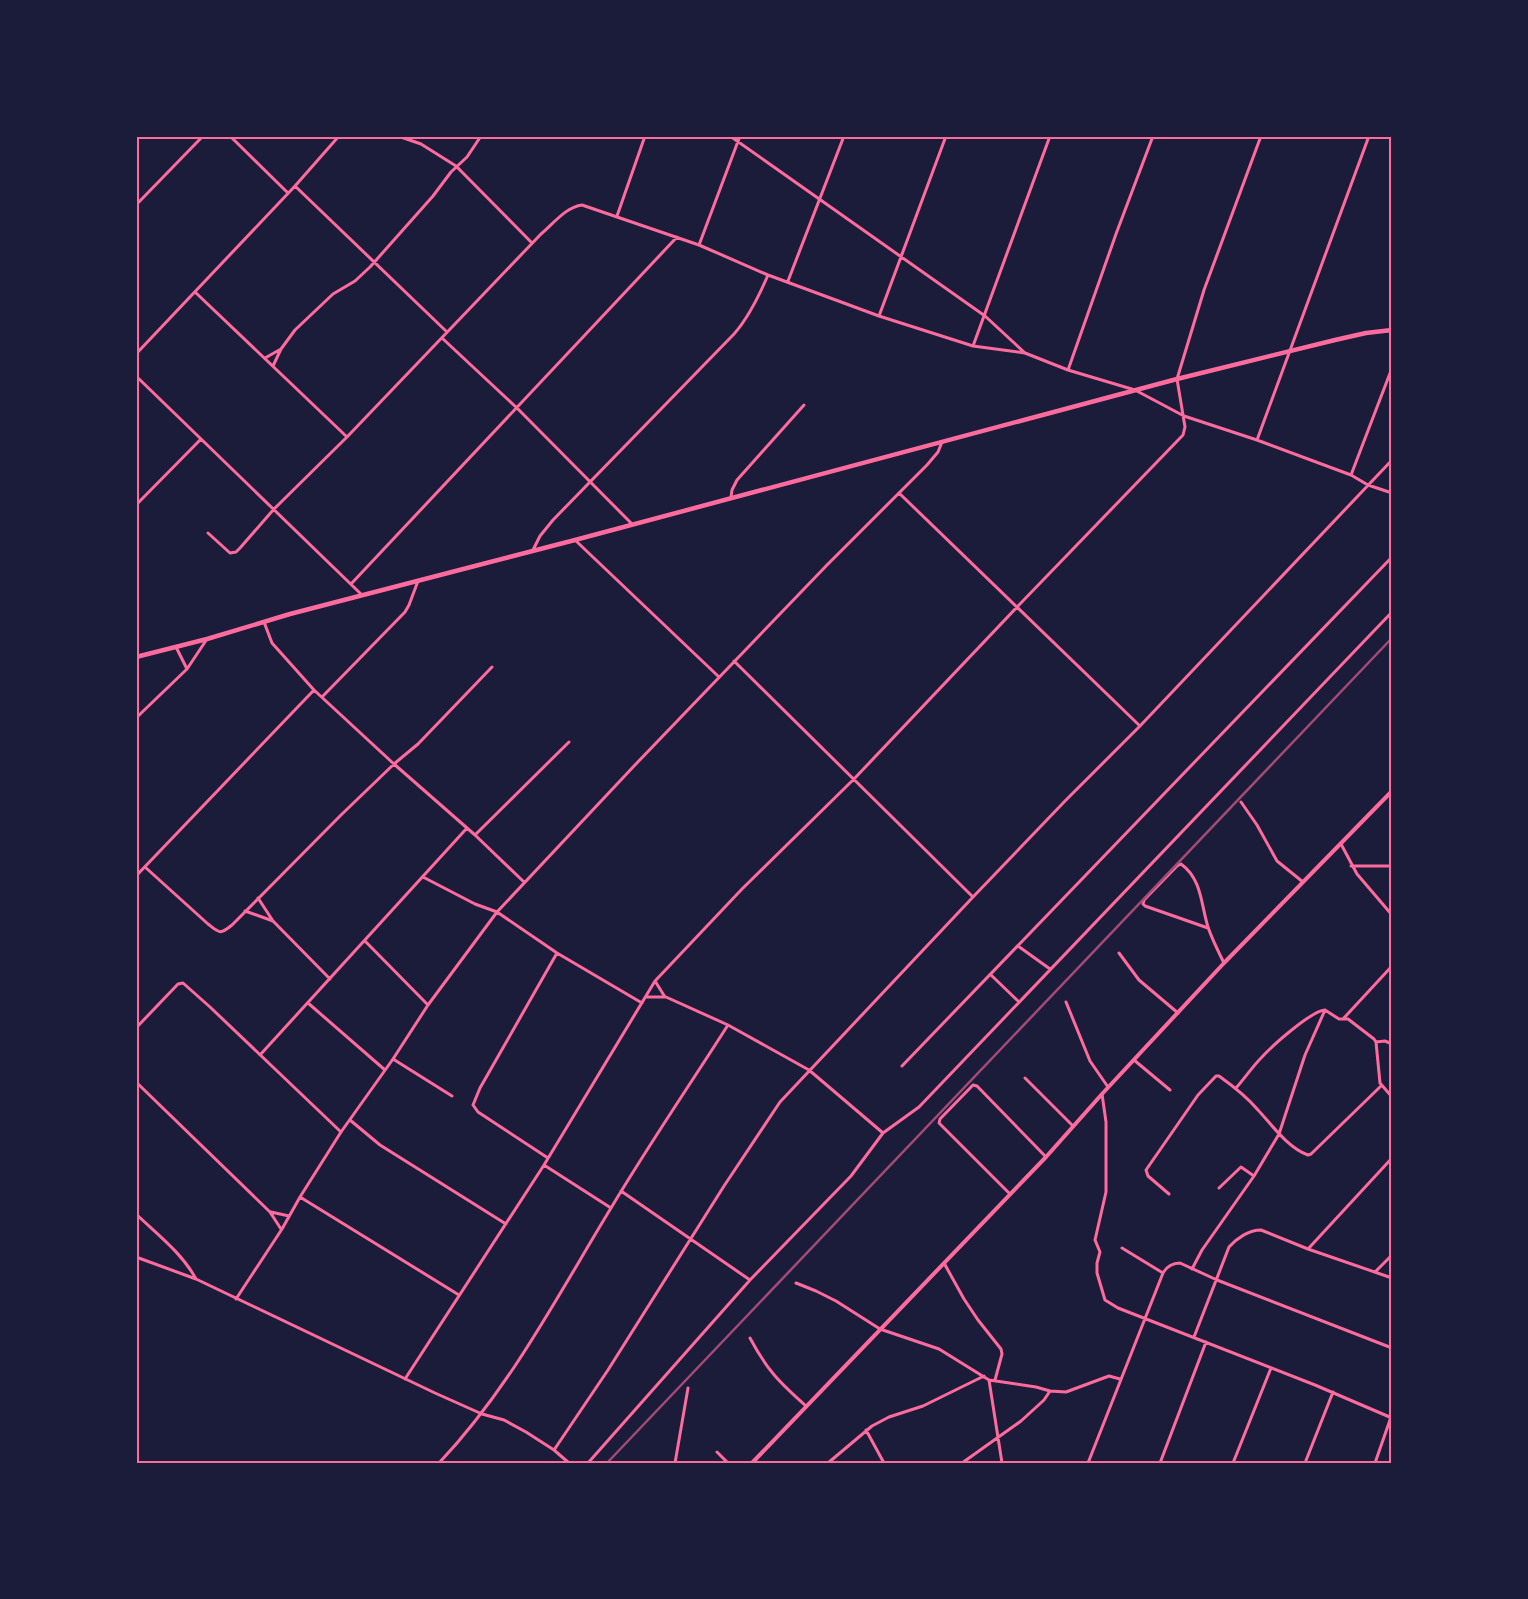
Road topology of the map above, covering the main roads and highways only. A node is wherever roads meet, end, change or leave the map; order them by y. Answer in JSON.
{"nodes":[{"id":1,"x":1392,"y":330,"type":"edge"},
{"id":2,"x":136,"y":657,"type":"edge"}],
"edges":[{"from":1,"to":2,"type":"main road"}]}
